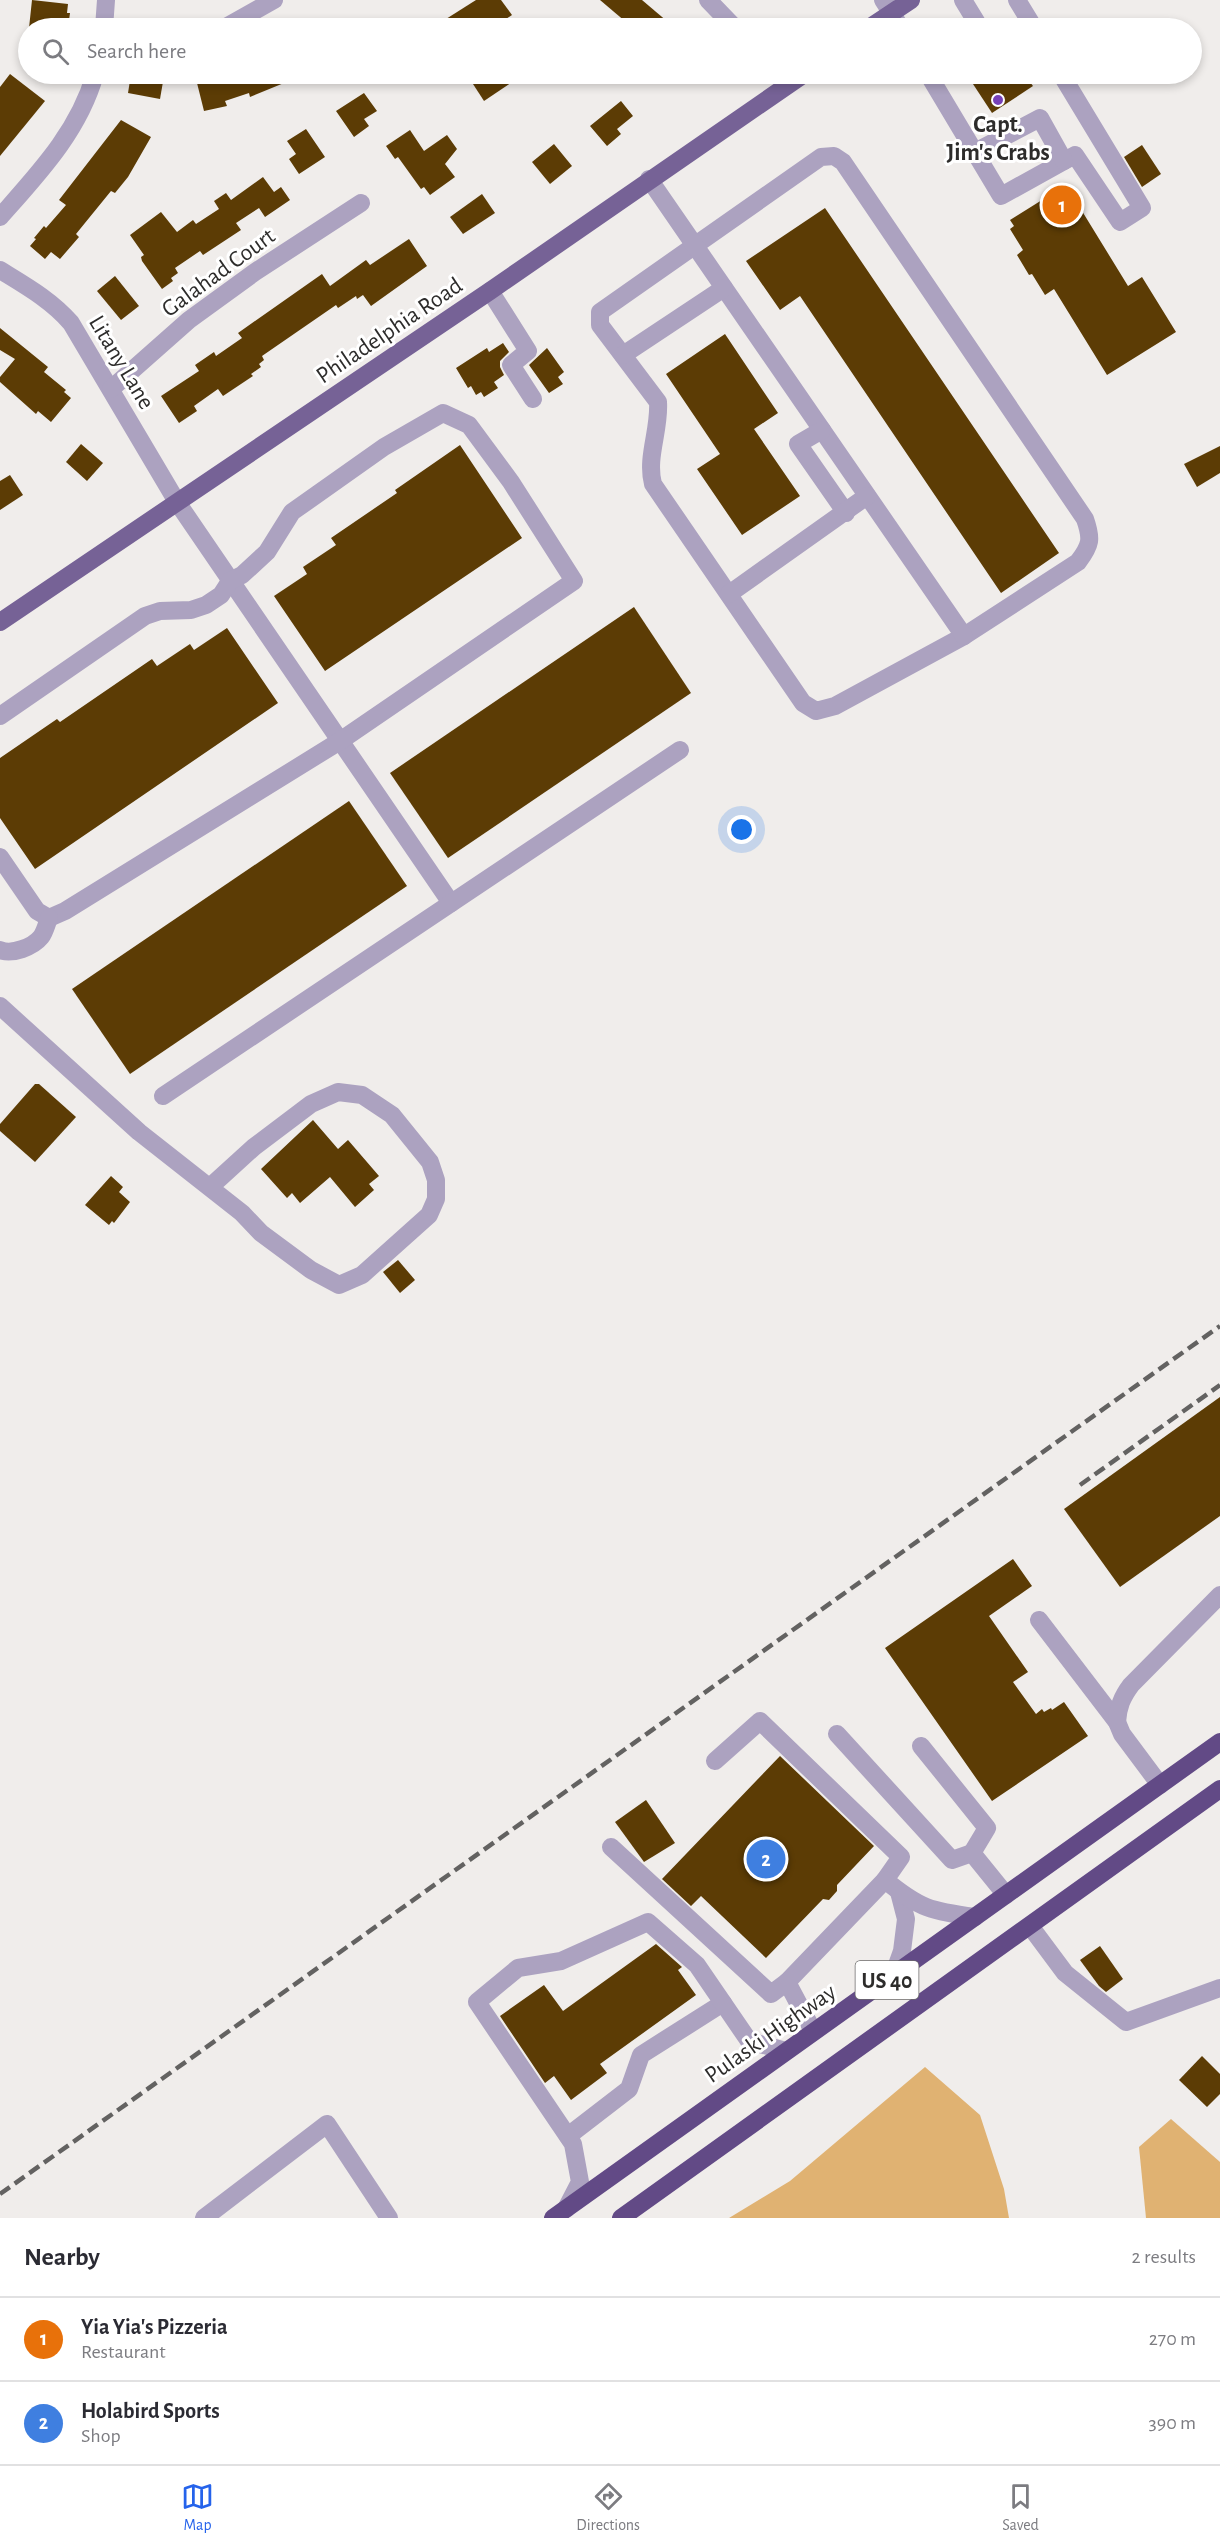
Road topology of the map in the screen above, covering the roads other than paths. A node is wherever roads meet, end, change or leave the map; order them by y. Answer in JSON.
{"nodes":[{"id":1,"x":106,"y":0,"type":"edge"},
{"id":2,"x":274,"y":0,"type":"edge"},
{"id":3,"x":708,"y":0,"type":"edge"},
{"id":4,"x":911,"y":0,"type":"edge"},
{"id":5,"x":963,"y":0,"type":"edge"},
{"id":6,"x":1017,"y":0,"type":"edge"},
{"id":7,"x":892,"y":14,"type":"edge"},
{"id":8,"x":105,"y":18,"type":"edge"},
{"id":9,"x":242,"y":18,"type":"edge"},
{"id":10,"x":725,"y":18,"type":"edge"},
{"id":11,"x":974,"y":18,"type":"edge"},
{"id":12,"x":1028,"y":18,"type":"edge"},
{"id":13,"x":91,"y":84,"type":"edge"},
{"id":14,"x":789,"y":84,"type":"edge"},
{"id":15,"x":934,"y":84,"type":"edge"},
{"id":16,"x":1067,"y":84,"type":"edge"},
{"id":17,"x":975,"y":152,"type":"junction"},
{"id":18,"x":1064,"y":161,"type":"junction"},
{"id":19,"x":649,"y":179,"type":"junction"},
{"id":20,"x":361,"y":203,"type":"dead end"},
{"id":21,"x":0,"y":217,"type":"edge"},
{"id":22,"x":695,"y":247,"type":"junction"},
{"id":23,"x":0,"y":270,"type":"edge"},
{"id":24,"x":724,"y":288,"type":"junction"},
{"id":25,"x":490,"y":291,"type":"junction"},
{"id":26,"x":623,"y":355,"type":"junction"},
{"id":27,"x":111,"y":389,"type":"junction"},
{"id":28,"x":533,"y":399,"type":"dead end"},
{"id":29,"x":822,"y":430,"type":"junction"},
{"id":30,"x":867,"y":496,"type":"junction"},
{"id":31,"x":177,"y":502,"type":"junction"},
{"id":32,"x":846,"y":513,"type":"junction"},
{"id":33,"x":230,"y":581,"type":"junction"},
{"id":34,"x":729,"y":594,"type":"junction"},
{"id":35,"x":0,"y":622,"type":"edge"},
{"id":36,"x":964,"y":636,"type":"junction"},
{"id":37,"x":0,"y":716,"type":"edge"},
{"id":38,"x":339,"y":741,"type":"junction"},
{"id":39,"x":680,"y":750,"type":"dead end"},
{"id":40,"x":0,"y":857,"type":"edge"},
{"id":41,"x":451,"y":903,"type":"junction"},
{"id":42,"x":49,"y":918,"type":"junction"},
{"id":43,"x":0,"y":950,"type":"edge"},
{"id":44,"x":0,"y":1006,"type":"edge"},
{"id":45,"x":162,"y":1096,"type":"dead end"},
{"id":46,"x":210,"y":1187,"type":"junction"},
{"id":47,"x":1220,"y":1594,"type":"edge"},
{"id":48,"x":1039,"y":1620,"type":"dead end"},
{"id":49,"x":1117,"y":1722,"type":"junction"},
{"id":50,"x":837,"y":1734,"type":"dead end"},
{"id":51,"x":1220,"y":1742,"type":"edge"},
{"id":52,"x":921,"y":1746,"type":"dead end"},
{"id":53,"x":715,"y":1761,"type":"dead end"},
{"id":54,"x":1160,"y":1785,"type":"junction"},
{"id":55,"x":1217,"y":1794,"type":"edge"},
{"id":56,"x":611,"y":1847,"type":"dead end"},
{"id":57,"x":972,"y":1853,"type":"junction"},
{"id":58,"x":892,"y":1886,"type":"junction"},
{"id":59,"x":1006,"y":1895,"type":"junction"},
{"id":60,"x":975,"y":1917,"type":"junction"},
{"id":61,"x":1030,"y":1926,"type":"junction"},
{"id":62,"x":893,"y":1976,"type":"junction"},
{"id":63,"x":788,"y":1982,"type":"junction"},
{"id":64,"x":1220,"y":1988,"type":"edge"},
{"id":65,"x":723,"y":2002,"type":"junction"},
{"id":66,"x":813,"y":2031,"type":"junction"},
{"id":67,"x":786,"y":2051,"type":"junction"},
{"id":68,"x":568,"y":2136,"type":"junction"},
{"id":69,"x":560,"y":2213,"type":"edge"},
{"id":70,"x":204,"y":2218,"type":"edge"},
{"id":71,"x":389,"y":2218,"type":"edge"},
{"id":72,"x":621,"y":2218,"type":"edge"}],
"edges":[{"from":1,"to":8,"type":"street"},
{"from":2,"to":9,"type":"street"},
{"from":3,"to":10,"type":"street"},
{"from":4,"to":7,"type":"main road"},
{"from":5,"to":11,"type":"street"},
{"from":6,"to":12,"type":"street"},
{"from":13,"to":21,"type":"street"},
{"from":14,"to":19,"type":"main road","name":"Philadelphia Road"},
{"from":15,"to":17,"type":"street"},
{"from":16,"to":18,"type":"street"},
{"from":17,"to":18,"type":"street"},
{"from":17,"to":18,"type":"street"},
{"from":19,"to":22,"type":"street"},
{"from":19,"to":25,"type":"main road","name":"Philadelphia Road"},
{"from":20,"to":27,"type":"street","name":"Galahad Court"},
{"from":22,"to":24,"type":"street"},
{"from":22,"to":26,"type":"street"},
{"from":22,"to":36,"type":"street"},
{"from":23,"to":27,"type":"street","name":"Litany Lane"},
{"from":24,"to":26,"type":"street"},
{"from":24,"to":29,"type":"street"},
{"from":25,"to":28,"type":"street"},
{"from":25,"to":31,"type":"main road","name":"Philadelphia Road"},
{"from":26,"to":34,"type":"street"},
{"from":27,"to":31,"type":"street","name":"Litany Lane"},
{"from":29,"to":30,"type":"street"},
{"from":29,"to":32,"type":"street"},
{"from":30,"to":32,"type":"street"},
{"from":30,"to":36,"type":"street"},
{"from":31,"to":33,"type":"street","name":"Litany Lane"},
{"from":31,"to":35,"type":"main road","name":"Philadelphia Road"},
{"from":32,"to":34,"type":"street"},
{"from":33,"to":37,"type":"street"},
{"from":33,"to":38,"type":"street","name":"Litany Lane"},
{"from":33,"to":38,"type":"street"},
{"from":34,"to":36,"type":"street"},
{"from":38,"to":41,"type":"street","name":"Litany Lane"},
{"from":38,"to":42,"type":"street"},
{"from":39,"to":41,"type":"street"},
{"from":40,"to":42,"type":"street"},
{"from":41,"to":45,"type":"street"},
{"from":42,"to":43,"type":"street"},
{"from":44,"to":46,"type":"street"},
{"from":46,"to":46,"type":"street"},
{"from":47,"to":49,"type":"street"},
{"from":48,"to":49,"type":"street"},
{"from":49,"to":54,"type":"street"},
{"from":50,"to":57,"type":"street"},
{"from":51,"to":54,"type":"highway","name":"Pulaski Highway","number":"US 40"},
{"from":52,"to":57,"type":"street"},
{"from":53,"to":58,"type":"street"},
{"from":54,"to":59,"type":"highway","name":"Pulaski Highway","number":"US 40"},
{"from":55,"to":61,"type":"highway","number":"US 40"},
{"from":56,"to":63,"type":"street"},
{"from":57,"to":59,"type":"street"},
{"from":58,"to":60,"type":"street"},
{"from":58,"to":62,"type":"street"},
{"from":58,"to":63,"type":"street"},
{"from":59,"to":60,"type":"highway","name":"Pulaski Highway","number":"US 40"},
{"from":60,"to":62,"type":"highway","name":"Pulaski Highway","number":"US 40"},
{"from":61,"to":64,"type":"street"},
{"from":61,"to":72,"type":"highway","number":"US 40"},
{"from":62,"to":66,"type":"highway","name":"Pulaski Highway","number":"US 40"},
{"from":63,"to":66,"type":"street"},
{"from":65,"to":67,"type":"street"},
{"from":65,"to":68,"type":"street"},
{"from":65,"to":68,"type":"street"},
{"from":66,"to":67,"type":"highway","name":"Pulaski Highway","number":"US 40"},
{"from":67,"to":69,"type":"highway","name":"Pulaski Highway","number":"US 40"},
{"from":68,"to":69,"type":"street"},
{"from":70,"to":71,"type":"street"}]}
